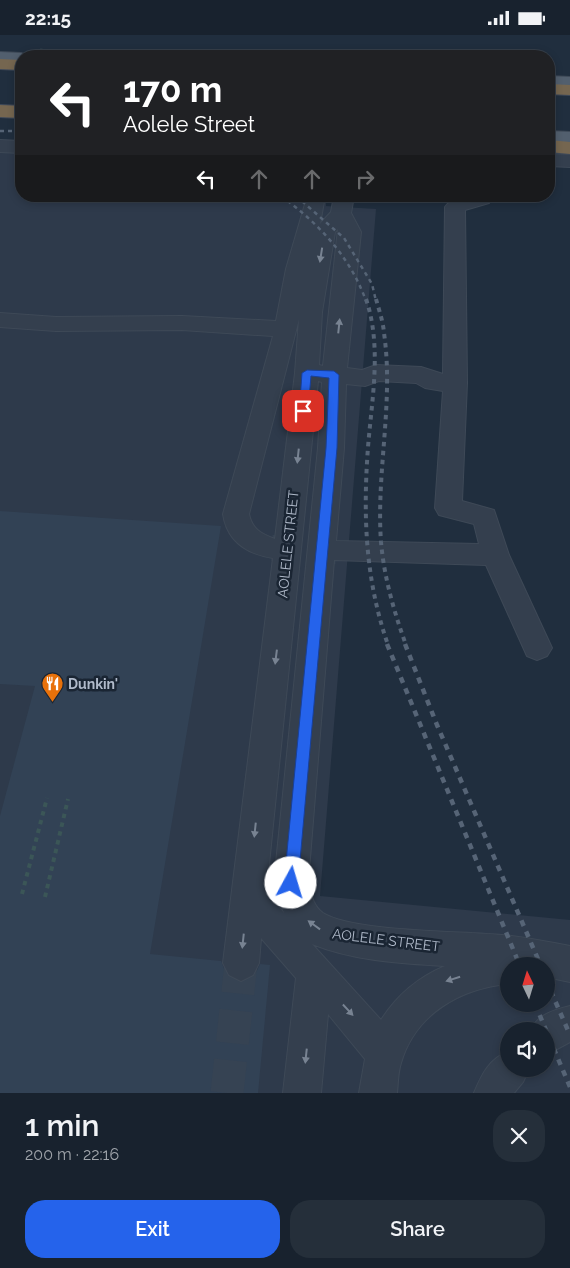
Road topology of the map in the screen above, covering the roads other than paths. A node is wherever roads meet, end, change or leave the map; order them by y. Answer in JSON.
{"nodes":[{"id":1,"x":15,"y":57,"type":"edge"},
{"id":2,"x":0,"y":58,"type":"edge"},
{"id":3,"x":0,"y":64,"type":"edge"},
{"id":4,"x":15,"y":65,"type":"edge"},
{"id":5,"x":555,"y":71,"type":"edge"},
{"id":6,"x":570,"y":71,"type":"edge"},
{"id":7,"x":555,"y":81,"type":"edge"},
{"id":8,"x":570,"y":82,"type":"edge"},
{"id":9,"x":555,"y":89,"type":"edge"},
{"id":10,"x":570,"y":90,"type":"edge"},
{"id":11,"x":0,"y":107,"type":"edge"},
{"id":12,"x":15,"y":107,"type":"edge"},
{"id":13,"x":0,"y":112,"type":"edge"},
{"id":14,"x":15,"y":113,"type":"edge"},
{"id":15,"x":555,"y":131,"type":"edge"},
{"id":16,"x":570,"y":132,"type":"edge"},
{"id":17,"x":555,"y":137,"type":"edge"},
{"id":18,"x":570,"y":138,"type":"edge"},
{"id":19,"x":0,"y":146,"type":"edge"},
{"id":20,"x":15,"y":147,"type":"edge"},
{"id":21,"x":555,"y":147,"type":"edge"},
{"id":22,"x":570,"y":148,"type":"edge"},
{"id":23,"x":555,"y":160,"type":"edge"},
{"id":24,"x":570,"y":161,"type":"edge"},
{"id":25,"x":555,"y":175,"type":"edge"},
{"id":26,"x":570,"y":176,"type":"edge"},
{"id":27,"x":315,"y":202,"type":"edge"},
{"id":28,"x":472,"y":202,"type":"edge"},
{"id":29,"x":342,"y":205,"type":"edge"},
{"id":30,"x":0,"y":320,"type":"edge"},
{"id":31,"x":286,"y":329,"type":"junction"},
{"id":32,"x":321,"y":374,"type":"junction"},
{"id":33,"x":444,"y":383,"type":"junction"},
{"id":34,"x":272,"y":548,"type":"tunnel mouth"},
{"id":35,"x":338,"y":551,"type":"tunnel mouth"},
{"id":36,"x":495,"y":555,"type":"junction"},
{"id":37,"x":537,"y":647,"type":"dead end"},
{"id":38,"x":261,"y":782,"type":"junction"},
{"id":39,"x":299,"y":804,"type":"junction"},
{"id":40,"x":250,"y":883,"type":"junction"},
{"id":41,"x":241,"y":963,"type":"tunnel mouth"},
{"id":42,"x":570,"y":965,"type":"edge"},
{"id":43,"x":314,"y":973,"type":"junction"},
{"id":44,"x":570,"y":1023,"type":"edge"},
{"id":45,"x":555,"y":1030,"type":"edge"},
{"id":46,"x":385,"y":1055,"type":"junction"},
{"id":47,"x":503,"y":1077,"type":"edge"},
{"id":48,"x":302,"y":1093,"type":"edge"},
{"id":49,"x":378,"y":1093,"type":"edge"},
{"id":50,"x":493,"y":1093,"type":"edge"}],
"edges":[{"from":1,"to":2,"type":"highway"},
{"from":3,"to":4,"type":"highway"},
{"from":5,"to":6,"type":"highway"},
{"from":7,"to":8,"type":"main road"},
{"from":9,"to":10,"type":"highway"},
{"from":11,"to":12,"type":"highway"},
{"from":13,"to":14,"type":"main road"},
{"from":15,"to":16,"type":"highway"},
{"from":17,"to":18,"type":"main road"},
{"from":19,"to":20,"type":"street"},
{"from":21,"to":22,"type":"highway"},
{"from":23,"to":24,"type":"street"},
{"from":25,"to":26,"type":"street"},
{"from":27,"to":31,"type":"street"},
{"from":28,"to":33,"type":"street"},
{"from":32,"to":29,"type":"street","name":"AOLELE STREET","one_way":true},
{"from":29,"to":32,"type":"street","name":"AOLELE STREET","one_way":true},
{"from":30,"to":31,"type":"street"},
{"from":31,"to":34,"type":"street"},
{"from":32,"to":33,"type":"street"},
{"from":32,"to":38,"type":"street","name":"AOLELE STREET","one_way":true},
{"from":32,"to":39,"type":"street","name":"AOLELE STREET"},
{"from":33,"to":36,"type":"street"},
{"from":35,"to":36,"type":"street"},
{"from":36,"to":37,"type":"street"},
{"from":38,"to":39,"type":"street"},
{"from":38,"to":40,"type":"street","name":"AOLELE STREET","one_way":true},
{"from":42,"to":39,"type":"street","name":"AOLELE STREET","one_way":true},
{"from":40,"to":41,"type":"street","one_way":true},
{"from":40,"to":43,"type":"street","name":"AOLELE STREET"},
{"from":42,"to":46,"type":"street","one_way":true},
{"from":43,"to":46,"type":"street","name":"AOLELE STREET","one_way":true},
{"from":43,"to":48,"type":"street","one_way":true},
{"from":44,"to":45,"type":"street"},
{"from":46,"to":49,"type":"street"},
{"from":47,"to":50,"type":"street"}]}
